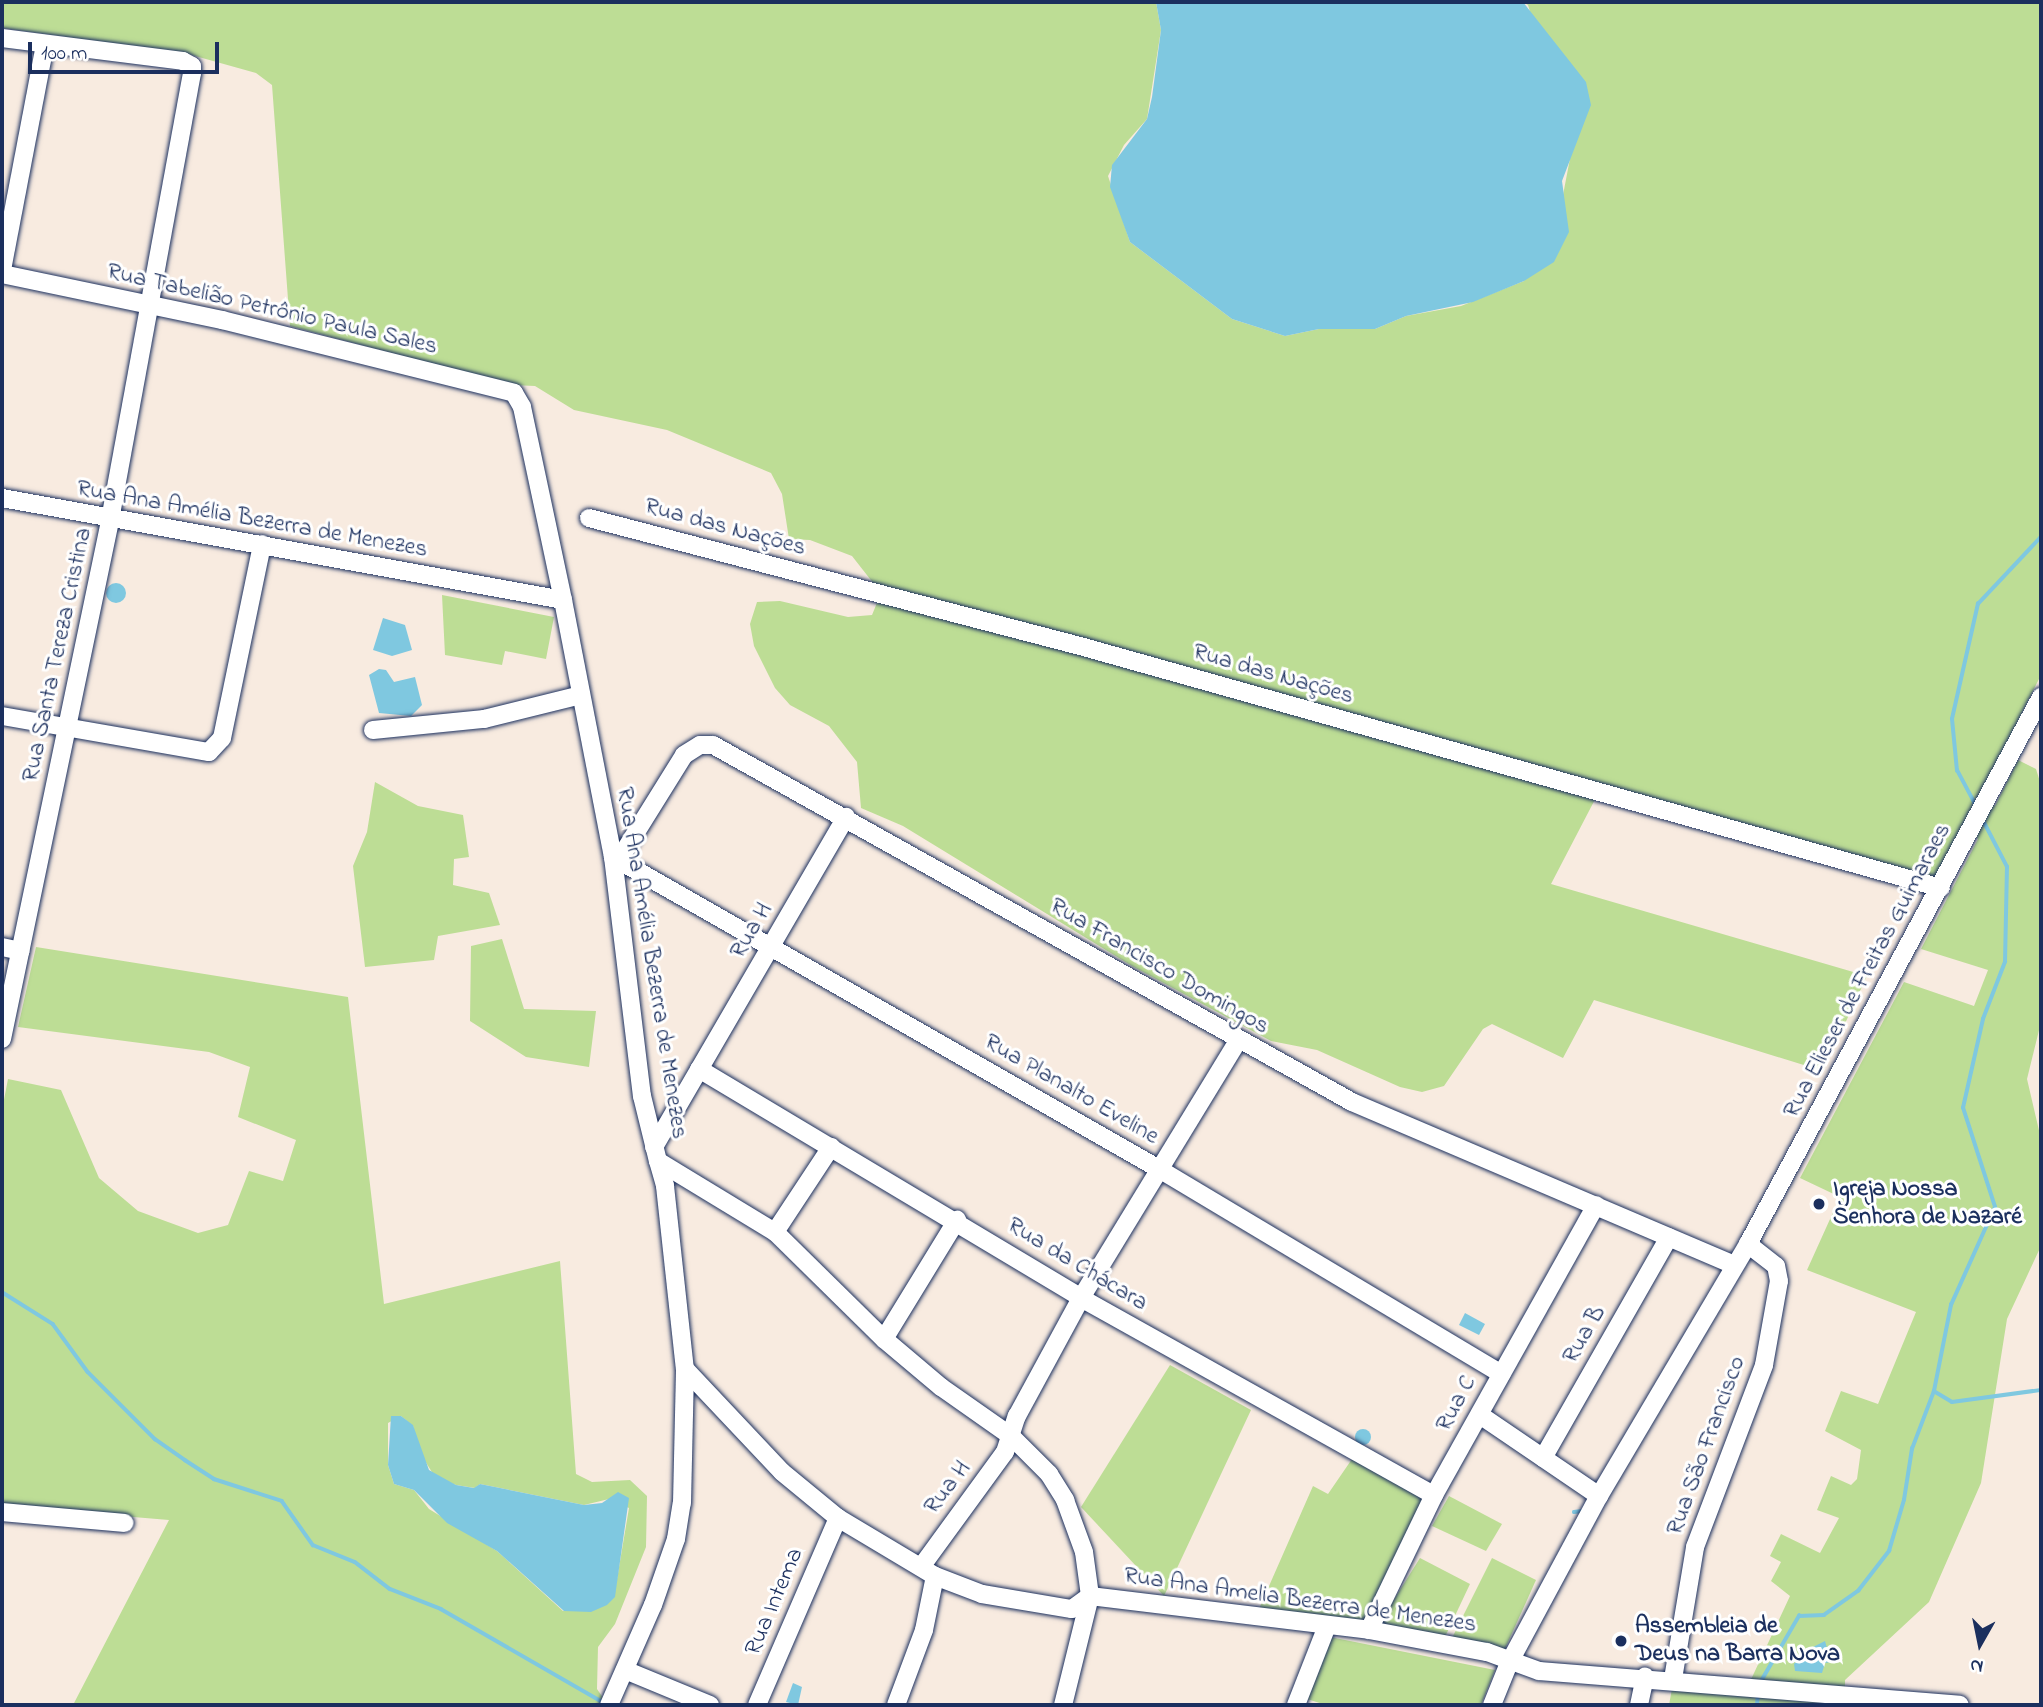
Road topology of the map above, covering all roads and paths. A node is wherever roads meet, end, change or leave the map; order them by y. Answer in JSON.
{"nodes":[{"id":1,"x":2,"y":38,"type":"edge"},
{"id":2,"x":45,"y":44,"type":"junction"},
{"id":3,"x":2,"y":272,"type":"edge"},
{"id":4,"x":152,"y":306,"type":"junction"},
{"id":5,"x":2,"y":498,"type":"edge"},
{"id":6,"x":589,"y":518,"type":"dead end"},
{"id":7,"x":110,"y":522,"type":"junction"},
{"id":8,"x":262,"y":544,"type":"junction"},
{"id":9,"x":563,"y":600,"type":"junction"},
{"id":10,"x":581,"y":695,"type":"junction"},
{"id":11,"x":2041,"y":697,"type":"edge"},
{"id":12,"x":2,"y":716,"type":"edge"},
{"id":13,"x":373,"y":730,"type":"dead end"},
{"id":14,"x":68,"y":731,"type":"junction"},
{"id":15,"x":846,"y":817,"type":"junction"},
{"id":16,"x":616,"y":857,"type":"junction"},
{"id":17,"x":1941,"y":888,"type":"junction"},
{"id":18,"x":773,"y":946,"type":"junction"},
{"id":19,"x":2,"y":947,"type":"edge"},
{"id":20,"x":21,"y":951,"type":"junction"},
{"id":21,"x":2,"y":1039,"type":"edge"},
{"id":22,"x":1238,"y":1041,"type":"junction"},
{"id":23,"x":699,"y":1069,"type":"junction"},
{"id":24,"x":831,"y":1147,"type":"junction"},
{"id":25,"x":656,"y":1154,"type":"junction"},
{"id":26,"x":1159,"y":1168,"type":"junction"},
{"id":27,"x":1596,"y":1205,"type":"junction"},
{"id":28,"x":957,"y":1220,"type":"junction"},
{"id":29,"x":775,"y":1232,"type":"junction"},
{"id":30,"x":1669,"y":1237,"type":"junction"},
{"id":31,"x":1748,"y":1244,"type":"junction"},
{"id":32,"x":1734,"y":1265,"type":"junction"},
{"id":33,"x":1081,"y":1298,"type":"junction"},
{"id":34,"x":884,"y":1339,"type":"junction"},
{"id":35,"x":685,"y":1369,"type":"junction"},
{"id":36,"x":1501,"y":1374,"type":"junction"},
{"id":37,"x":1480,"y":1415,"type":"junction"},
{"id":38,"x":1011,"y":1436,"type":"junction"},
{"id":39,"x":1543,"y":1458,"type":"junction"},
{"id":40,"x":1434,"y":1495,"type":"junction"},
{"id":41,"x":1599,"y":1496,"type":"junction"},
{"id":42,"x":2,"y":1512,"type":"edge"},
{"id":43,"x":838,"y":1518,"type":"junction"},
{"id":44,"x":125,"y":1524,"type":"dead end"},
{"id":45,"x":928,"y":1572,"type":"junction"},
{"id":46,"x":1090,"y":1596,"type":"junction"},
{"id":47,"x":1327,"y":1626,"type":"junction"},
{"id":48,"x":1369,"y":1630,"type":"junction"},
{"id":49,"x":1509,"y":1663,"type":"junction"},
{"id":50,"x":625,"y":1670,"type":"junction"},
{"id":51,"x":1645,"y":1677,"type":"junction"},
{"id":52,"x":1673,"y":1679,"type":"junction"},
{"id":53,"x":609,"y":1705,"type":"edge"},
{"id":54,"x":710,"y":1705,"type":"edge"},
{"id":55,"x":757,"y":1705,"type":"edge"},
{"id":56,"x":896,"y":1705,"type":"edge"},
{"id":57,"x":1063,"y":1705,"type":"edge"},
{"id":58,"x":1296,"y":1705,"type":"edge"},
{"id":59,"x":1492,"y":1705,"type":"edge"},
{"id":60,"x":1639,"y":1705,"type":"edge"},
{"id":61,"x":1960,"y":1705,"type":"edge"}],
"edges":[{"from":1,"to":2,"type":"street"},
{"from":2,"to":3,"type":"street"},
{"from":2,"to":4,"type":"street","name":"Rua Santa Tereza Cristina"},
{"from":3,"to":4,"type":"street","name":"Rua Tabelião Petrônio Paula Sales"},
{"from":4,"to":7,"type":"street","name":"Rua Santa Tereza Cristina"},
{"from":4,"to":9,"type":"street","name":"Rua Tabelião Petrônio Paula Sales"},
{"from":5,"to":7,"type":"street","name":"Rua Ana Amélia Bezerra de Menezes"},
{"from":6,"to":17,"type":"street","name":"Rua das Nações"},
{"from":7,"to":8,"type":"street","name":"Rua Ana Amélia Bezerra de Menezes"},
{"from":7,"to":14,"type":"street","name":"Rua Santa Tereza Cristina"},
{"from":8,"to":9,"type":"street","name":"Rua Ana Amélia Bezerra de Menezes"},
{"from":8,"to":14,"type":"street"},
{"from":9,"to":10,"type":"street","name":"Rua Ana Amélia Bezerra de Menezes"},
{"from":10,"to":13,"type":"street"},
{"from":10,"to":16,"type":"street","name":"Rua Ana Amélia Bezerra de Menezes"},
{"from":11,"to":17,"type":"street","name":"Rua Elieser de Freitas Guimaraes"},
{"from":12,"to":14,"type":"street"},
{"from":14,"to":20,"type":"street","name":"Rua Santa Tereza Cristina"},
{"from":15,"to":16,"type":"street","name":"Rua Francisco Domingos"},
{"from":15,"to":18,"type":"street","name":"Rua H"},
{"from":15,"to":22,"type":"street","name":"Rua Francisco Domingos"},
{"from":16,"to":18,"type":"street","name":"Rua Planalto Eveline"},
{"from":16,"to":25,"type":"street","name":"Rua Ana Amélia Bezerra de Menezes"},
{"from":17,"to":31,"type":"street","name":"Rua Elieser de Freitas Guimaraes"},
{"from":18,"to":23,"type":"street","name":"Rua H"},
{"from":18,"to":26,"type":"street","name":"Rua Planalto Eveline"},
{"from":19,"to":20,"type":"street"},
{"from":20,"to":21,"type":"street","name":"Rua Santa Tereza Cristina"},
{"from":22,"to":26,"type":"street","name":"Rua H"},
{"from":22,"to":27,"type":"street","name":"Rua Francisco Domingos"},
{"from":23,"to":24,"type":"street","name":"Rua da Chácara"},
{"from":23,"to":25,"type":"street","name":"Rua H"},
{"from":24,"to":28,"type":"street","name":"Rua da Chácara"},
{"from":24,"to":29,"type":"street"},
{"from":25,"to":29,"type":"street","name":"Rua Ana Amélia Bezerra de Menezes"},
{"from":25,"to":35,"type":"street"},
{"from":26,"to":33,"type":"street","name":"Rua H"},
{"from":26,"to":36,"type":"street","name":"Rua Planalto Eveline"},
{"from":27,"to":30,"type":"street","name":"Rua Francisco Domingos"},
{"from":27,"to":36,"type":"street","name":"Rua C"},
{"from":28,"to":33,"type":"street","name":"Rua da Chácara"},
{"from":28,"to":34,"type":"street"},
{"from":29,"to":34,"type":"street","name":"Rua Ana Amélia Bezerra de Menezes"},
{"from":30,"to":32,"type":"street","name":"Rua Francisco Domingos"},
{"from":30,"to":39,"type":"street","name":"Rua B"},
{"from":31,"to":32,"type":"street","name":"Rua Elieser de Freitas Guimaraes"},
{"from":31,"to":52,"type":"street","name":"Rua São Francisco"},
{"from":32,"to":41,"type":"street","name":"Rua Elieser de Freitas Guimaraes"},
{"from":33,"to":38,"type":"street","name":"Rua H"},
{"from":33,"to":40,"type":"street","name":"Rua da Chácara"},
{"from":34,"to":38,"type":"street","name":"Rua Ana Amélia Bezerra de Menezes"},
{"from":35,"to":43,"type":"street"},
{"from":35,"to":50,"type":"street"},
{"from":36,"to":37,"type":"street","name":"Rua C"},
{"from":37,"to":39,"type":"street"},
{"from":37,"to":40,"type":"street","name":"Rua C"},
{"from":38,"to":45,"type":"street","name":"Rua H"},
{"from":38,"to":46,"type":"street","name":"Rua Ana Amélia Bezerra de Menezes"},
{"from":39,"to":41,"type":"street"},
{"from":40,"to":48,"type":"street","name":"Rua C"},
{"from":41,"to":49,"type":"street","name":"Rua Elieser de Freitas Guimaraes"},
{"from":42,"to":44,"type":"street"},
{"from":43,"to":45,"type":"street"},
{"from":43,"to":55,"type":"street","name":"Rua Intema"},
{"from":45,"to":46,"type":"street"},
{"from":45,"to":56,"type":"street","name":"Rua H"},
{"from":46,"to":47,"type":"street","name":"Rua Ana Amelia Bezerra de Menezes"},
{"from":46,"to":57,"type":"street","name":"Rua Ana Amélia Bezerra de Menezes"},
{"from":47,"to":48,"type":"street","name":"Rua Ana Amelia Bezerra de Menezes"},
{"from":47,"to":58,"type":"street"},
{"from":48,"to":49,"type":"street","name":"Rua Ana Amelia Bezerra de Menezes"},
{"from":49,"to":51,"type":"street","name":"Rua Ana Amelia Bezerra de Menezes"},
{"from":49,"to":59,"type":"street","name":"Rua Elieser de Freitas Guimaraes"},
{"from":50,"to":53,"type":"street"},
{"from":50,"to":54,"type":"street"},
{"from":51,"to":52,"type":"street","name":"Rua Ana Amelia Bezerra de Menezes"},
{"from":51,"to":60,"type":"street"},
{"from":52,"to":61,"type":"street","name":"Rua Ana Amelia Bezerra de Menezes"}]}
